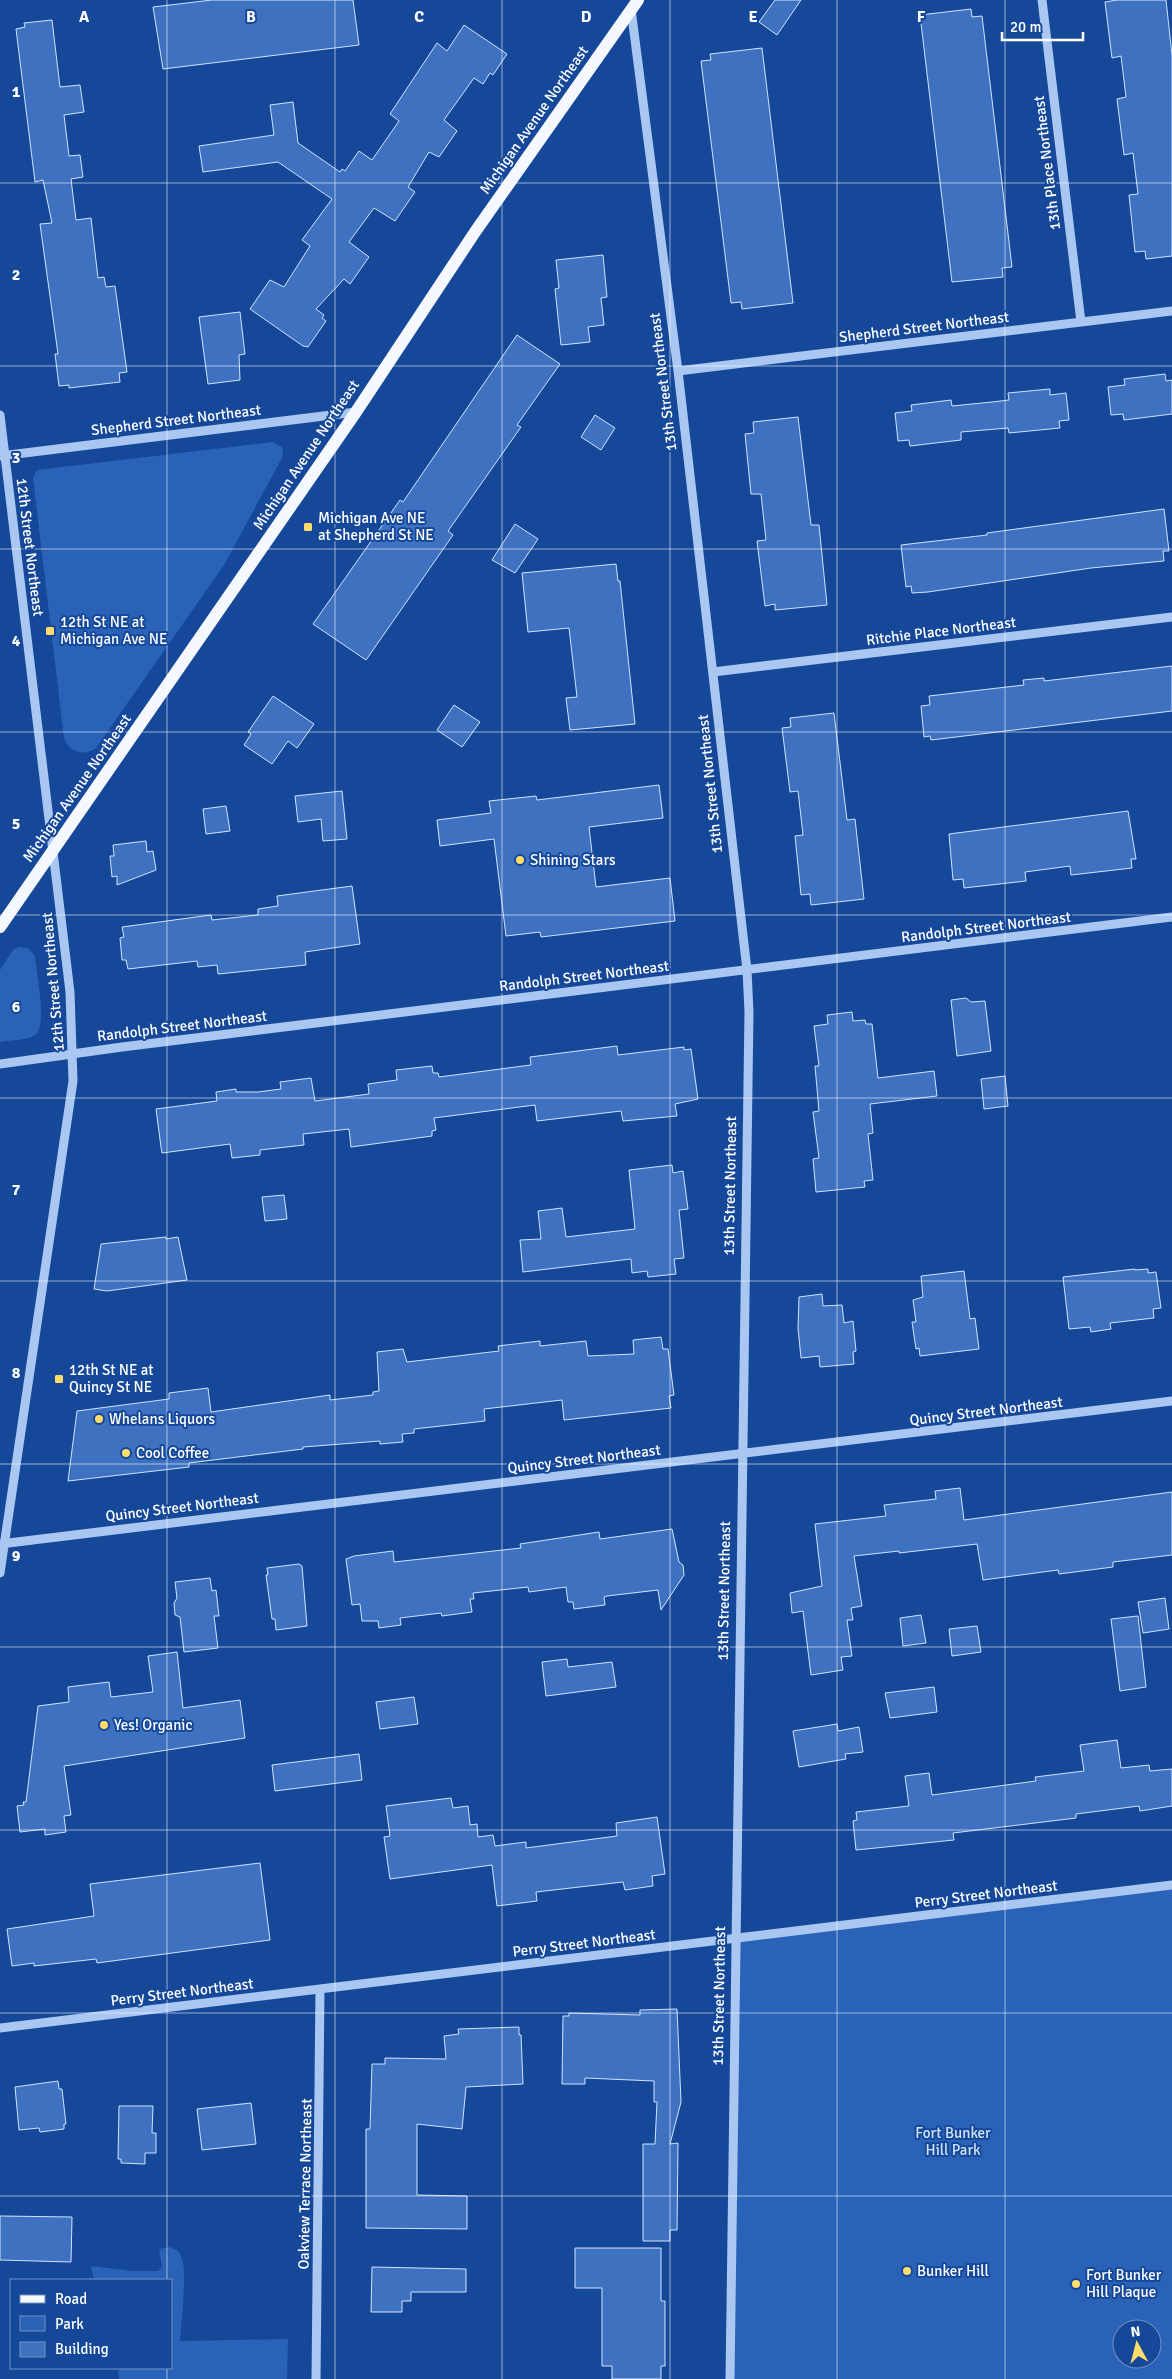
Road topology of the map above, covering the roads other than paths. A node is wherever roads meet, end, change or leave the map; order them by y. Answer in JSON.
{"nodes":[{"id":1,"x":1042,"y":0,"type":"edge"},
{"id":2,"x":633,"y":3,"type":"edge"},
{"id":3,"x":1172,"y":311,"type":"edge"},
{"id":4,"x":1081,"y":322,"type":"junction"},
{"id":5,"x":678,"y":371,"type":"junction"},
{"id":6,"x":356,"y":412,"type":"junction"},
{"id":7,"x":0,"y":416,"type":"edge"},
{"id":8,"x":2,"y":456,"type":"edge"},
{"id":9,"x":1172,"y":617,"type":"edge"},
{"id":10,"x":713,"y":672,"type":"junction"},
{"id":11,"x":54,"y":851,"type":"junction"},
{"id":12,"x":1172,"y":917,"type":"edge"},
{"id":13,"x":0,"y":927,"type":"edge"},
{"id":14,"x":747,"y":970,"type":"junction"},
{"id":15,"x":74,"y":1055,"type":"junction"},
{"id":16,"x":0,"y":1064,"type":"edge"},
{"id":17,"x":1172,"y":1401,"type":"edge"},
{"id":18,"x":743,"y":1455,"type":"junction"},
{"id":19,"x":2,"y":1543,"type":"edge"},
{"id":20,"x":0,"y":1574,"type":"edge"},
{"id":21,"x":1172,"y":1885,"type":"edge"},
{"id":22,"x":736,"y":1938,"type":"junction"},
{"id":23,"x":320,"y":1989,"type":"junction"},
{"id":24,"x":0,"y":2028,"type":"edge"},
{"id":25,"x":316,"y":2379,"type":"edge"},
{"id":26,"x":730,"y":2379,"type":"edge"}],
"edges":[{"from":1,"to":4,"type":"street","name":"13th Place Northeast"},
{"from":2,"to":5,"type":"street","name":"13th Street Northeast"},
{"from":2,"to":6,"type":"main road","name":"Michigan Avenue Northeast"},
{"from":3,"to":4,"type":"street","name":"Shepherd Street Northeast"},
{"from":4,"to":5,"type":"street","name":"Shepherd Street Northeast"},
{"from":5,"to":10,"type":"street","name":"13th Street Northeast"},
{"from":6,"to":8,"type":"street","name":"Shepherd Street Northeast"},
{"from":6,"to":11,"type":"main road","name":"Michigan Avenue Northeast"},
{"from":7,"to":8,"type":"street","name":"12th Street Northeast"},
{"from":8,"to":11,"type":"street","name":"12th Street Northeast"},
{"from":9,"to":10,"type":"street","name":"Ritchie Place Northeast"},
{"from":10,"to":14,"type":"street","name":"13th Street Northeast"},
{"from":11,"to":13,"type":"main road","name":"Michigan Avenue Northeast"},
{"from":11,"to":15,"type":"street","name":"12th Street Northeast"},
{"from":12,"to":14,"type":"street","name":"Randolph Street Northeast"},
{"from":14,"to":15,"type":"street","name":"Randolph Street Northeast"},
{"from":14,"to":18,"type":"street","name":"13th Street Northeast"},
{"from":15,"to":16,"type":"street","name":"Randolph Street Northeast"},
{"from":15,"to":19,"type":"street","name":"12th Street Northeast"},
{"from":17,"to":18,"type":"street","name":"Quincy Street Northeast"},
{"from":18,"to":19,"type":"street","name":"Quincy Street Northeast"},
{"from":18,"to":22,"type":"street","name":"13th Street Northeast"},
{"from":19,"to":20,"type":"street","name":"12th Street Northeast"},
{"from":21,"to":22,"type":"street","name":"Perry Street Northeast"},
{"from":22,"to":23,"type":"street","name":"Perry Street Northeast"},
{"from":22,"to":26,"type":"street","name":"13th Street Northeast"},
{"from":23,"to":24,"type":"street","name":"Perry Street Northeast"},
{"from":23,"to":25,"type":"street","name":"Oakview Terrace Northeast"}]}
